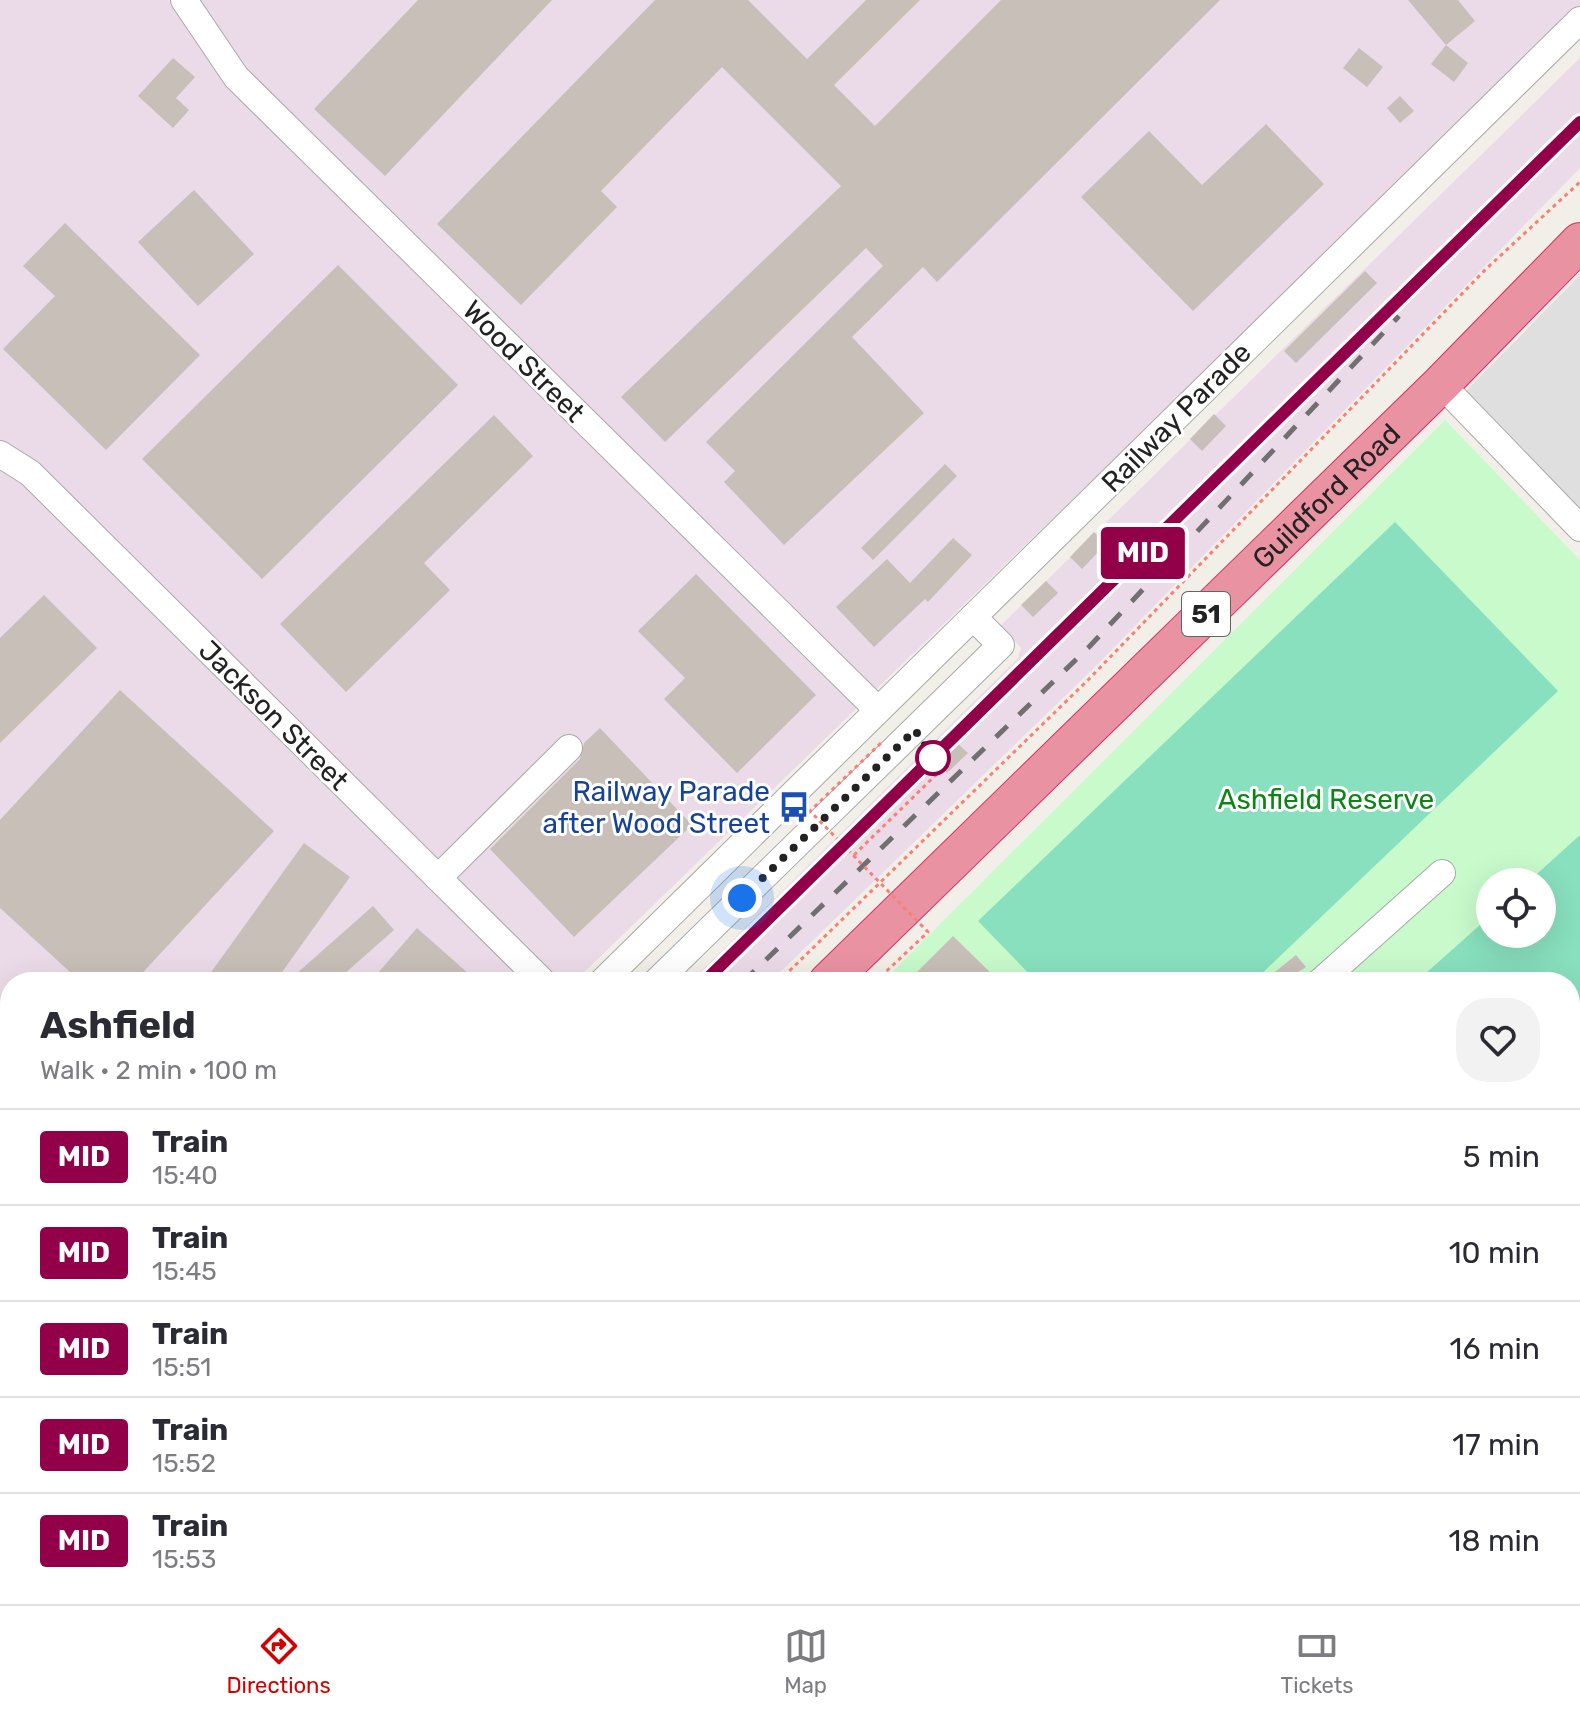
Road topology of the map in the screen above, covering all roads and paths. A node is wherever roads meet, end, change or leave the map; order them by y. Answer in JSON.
{"nodes":[{"id":1,"x":184,"y":0,"type":"edge"},
{"id":2,"x":1580,"y":20,"type":"edge"},
{"id":3,"x":1580,"y":182,"type":"edge"},
{"id":4,"x":1580,"y":242,"type":"edge"},
{"id":5,"x":1441,"y":384,"type":"junction"},
{"id":6,"x":0,"y":454,"type":"edge"},
{"id":7,"x":1580,"y":528,"type":"edge"},
{"id":8,"x":973,"y":617,"type":"junction"},
{"id":9,"x":878,"y":710,"type":"junction"},
{"id":10,"x":881,"y":743,"type":"dead end"},
{"id":11,"x":569,"y":748,"type":"dead end"},
{"id":12,"x":943,"y":768,"type":"dead end"},
{"id":13,"x":854,"y":855,"type":"junction"},
{"id":14,"x":1442,"y":873,"type":"dead end"},
{"id":15,"x":438,"y":878,"type":"junction"},
{"id":16,"x":533,"y":972,"type":"edge"},
{"id":17,"x":618,"y":972,"type":"edge"},
{"id":18,"x":666,"y":972,"type":"edge"},
{"id":19,"x":788,"y":972,"type":"edge"},
{"id":20,"x":845,"y":972,"type":"edge"},
{"id":21,"x":886,"y":972,"type":"edge"},
{"id":22,"x":1331,"y":972,"type":"edge"}],
"edges":[{"from":1,"to":9,"type":"street","name":"Wood Street"},
{"from":2,"to":8,"type":"street","name":"Railway Parade"},
{"from":3,"to":19,"type":"path"},
{"from":4,"to":5,"type":"highway","name":"Guildford Road","number":"51"},
{"from":5,"to":7,"type":"street"},
{"from":5,"to":20,"type":"highway","name":"Guildford Road","number":"51"},
{"from":6,"to":15,"type":"street","name":"Jackson Street"},
{"from":8,"to":9,"type":"street","name":"Railway Parade"},
{"from":8,"to":18,"type":"street"},
{"from":9,"to":17,"type":"street","name":"Railway Parade"},
{"from":10,"to":13,"type":"path","bridge":true},
{"from":11,"to":15,"type":"street"},
{"from":12,"to":13,"type":"path"},
{"from":13,"to":21,"type":"path","bridge":true},
{"from":14,"to":22,"type":"street"},
{"from":15,"to":16,"type":"street","name":"Jackson Street"}]}
